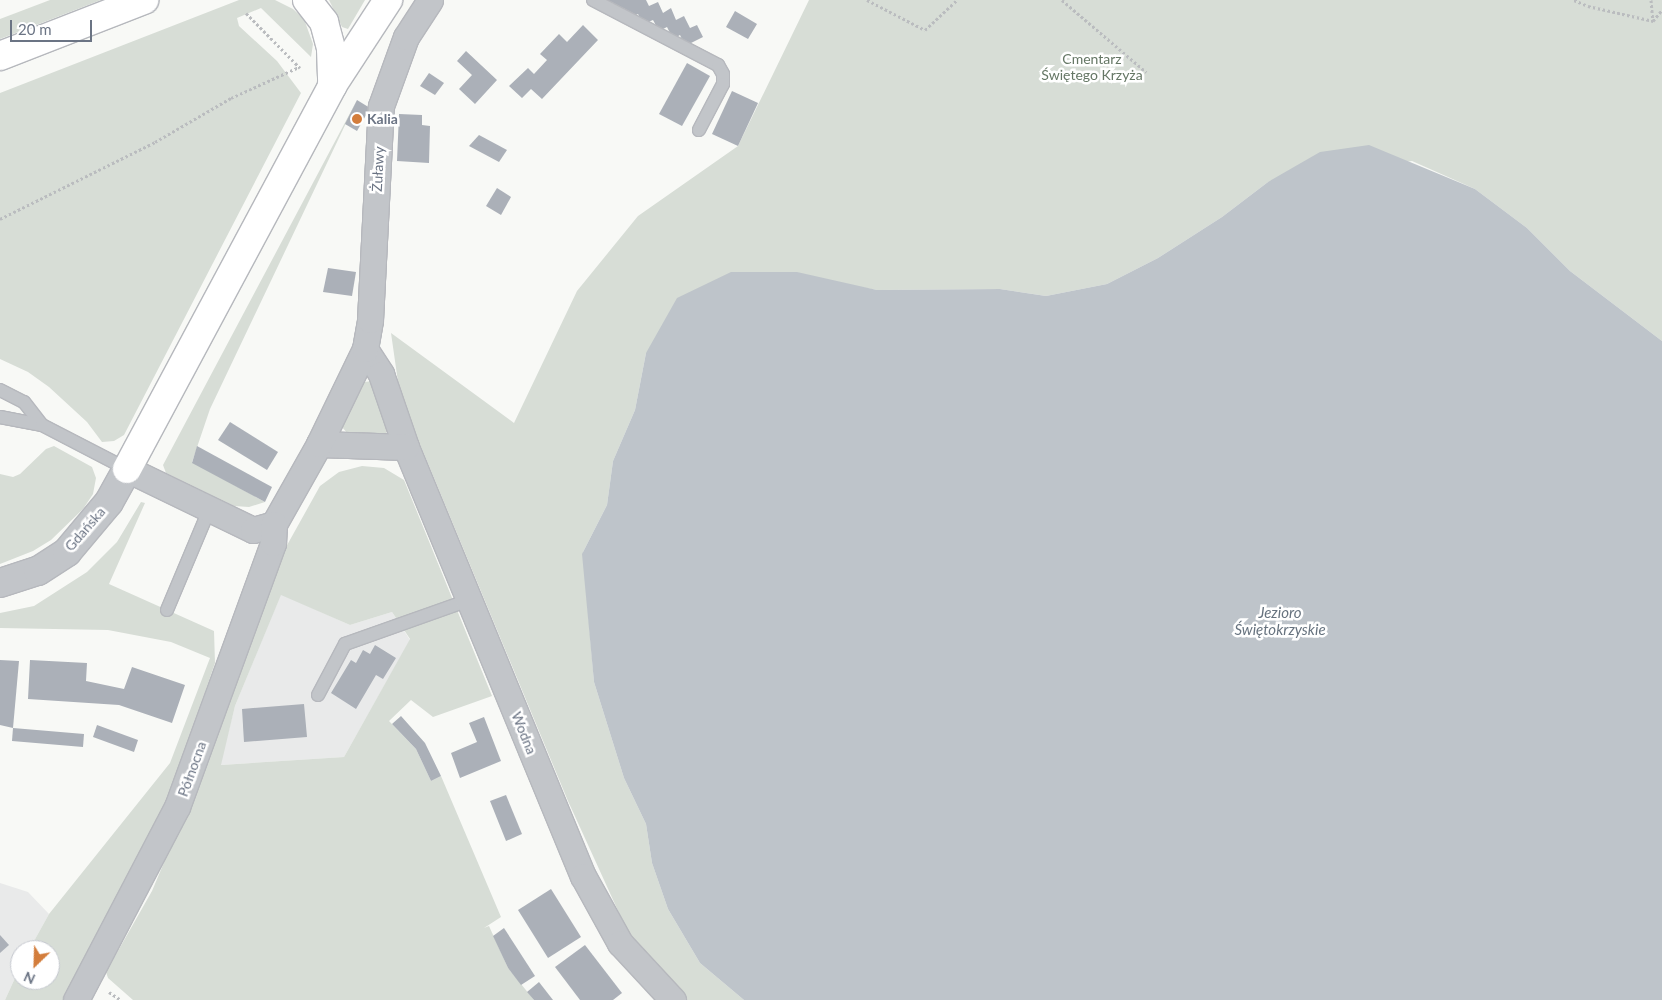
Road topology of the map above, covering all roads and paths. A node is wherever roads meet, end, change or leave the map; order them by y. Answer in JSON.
{"nodes":[{"id":1,"x":144,"y":0,"type":"edge"},
{"id":2,"x":162,"y":0,"type":"edge"},
{"id":3,"x":307,"y":0,"type":"edge"},
{"id":4,"x":388,"y":0,"type":"edge"},
{"id":5,"x":430,"y":0,"type":"edge"},
{"id":6,"x":593,"y":0,"type":"edge"},
{"id":7,"x":867,"y":0,"type":"edge"},
{"id":8,"x":957,"y":0,"type":"edge"},
{"id":9,"x":1062,"y":0,"type":"edge"},
{"id":10,"x":1574,"y":0,"type":"edge"},
{"id":11,"x":1651,"y":0,"type":"edge"},
{"id":12,"x":117,"y":10,"type":"junction"},
{"id":13,"x":1662,"y":10,"type":"edge"},
{"id":14,"x":246,"y":14,"type":"dead end"},
{"id":15,"x":1653,"y":21,"type":"junction"},
{"id":16,"x":0,"y":56,"type":"edge"},
{"id":17,"x":299,"y":67,"type":"junction"},
{"id":18,"x":306,"y":71,"type":"dead end"},
{"id":19,"x":1146,"y":72,"type":"dead end"},
{"id":20,"x":332,"y":86,"type":"junction"},
{"id":21,"x":698,"y":130,"type":"dead end"},
{"id":22,"x":0,"y":219,"type":"edge"},
{"id":23,"x":365,"y":349,"type":"junction"},
{"id":24,"x":0,"y":390,"type":"edge"},
{"id":25,"x":0,"y":417,"type":"edge"},
{"id":26,"x":42,"y":425,"type":"junction"},
{"id":27,"x":319,"y":444,"type":"junction"},
{"id":28,"x":406,"y":447,"type":"junction"},
{"id":29,"x":127,"y":469,"type":"junction"},
{"id":30,"x":209,"y":510,"type":"junction"},
{"id":31,"x":274,"y":524,"type":"junction"},
{"id":32,"x":0,"y":583,"type":"edge"},
{"id":33,"x":469,"y":600,"type":"junction"},
{"id":34,"x":166,"y":610,"type":"dead end"},
{"id":35,"x":318,"y":695,"type":"dead end"},
{"id":36,"x":76,"y":1000,"type":"edge"},
{"id":37,"x":673,"y":1000,"type":"edge"}],
"edges":[{"from":1,"to":12,"type":"main road"},
{"from":2,"to":12,"type":"main road"},
{"from":3,"to":20,"type":"main road"},
{"from":4,"to":20,"type":"main road"},
{"from":5,"to":23,"type":"street","name":"Żuławy"},
{"from":6,"to":21,"type":"lane"},
{"from":7,"to":8,"type":"path"},
{"from":9,"to":19,"type":"path"},
{"from":10,"to":15,"type":"path"},
{"from":11,"to":15,"type":"path"},
{"from":12,"to":16,"type":"main road"},
{"from":13,"to":15,"type":"path"},
{"from":14,"to":17,"type":"path"},
{"from":17,"to":18,"type":"path"},
{"from":17,"to":22,"type":"path"},
{"from":20,"to":29,"type":"main road"},
{"from":23,"to":27,"type":"street","name":"Żuławy"},
{"from":23,"to":28,"type":"street","name":"Wodna"},
{"from":24,"to":26,"type":"lane"},
{"from":25,"to":26,"type":"lane"},
{"from":26,"to":29,"type":"lane"},
{"from":27,"to":28,"type":"street"},
{"from":27,"to":31,"type":"street","name":"Żuławy"},
{"from":28,"to":33,"type":"street","name":"Wodna"},
{"from":29,"to":30,"type":"street"},
{"from":29,"to":32,"type":"street","name":"Gdańska"},
{"from":30,"to":31,"type":"street"},
{"from":30,"to":34,"type":"lane"},
{"from":31,"to":36,"type":"street","name":"Północna"},
{"from":33,"to":35,"type":"lane"},
{"from":33,"to":37,"type":"street","name":"Wodna"}]}
